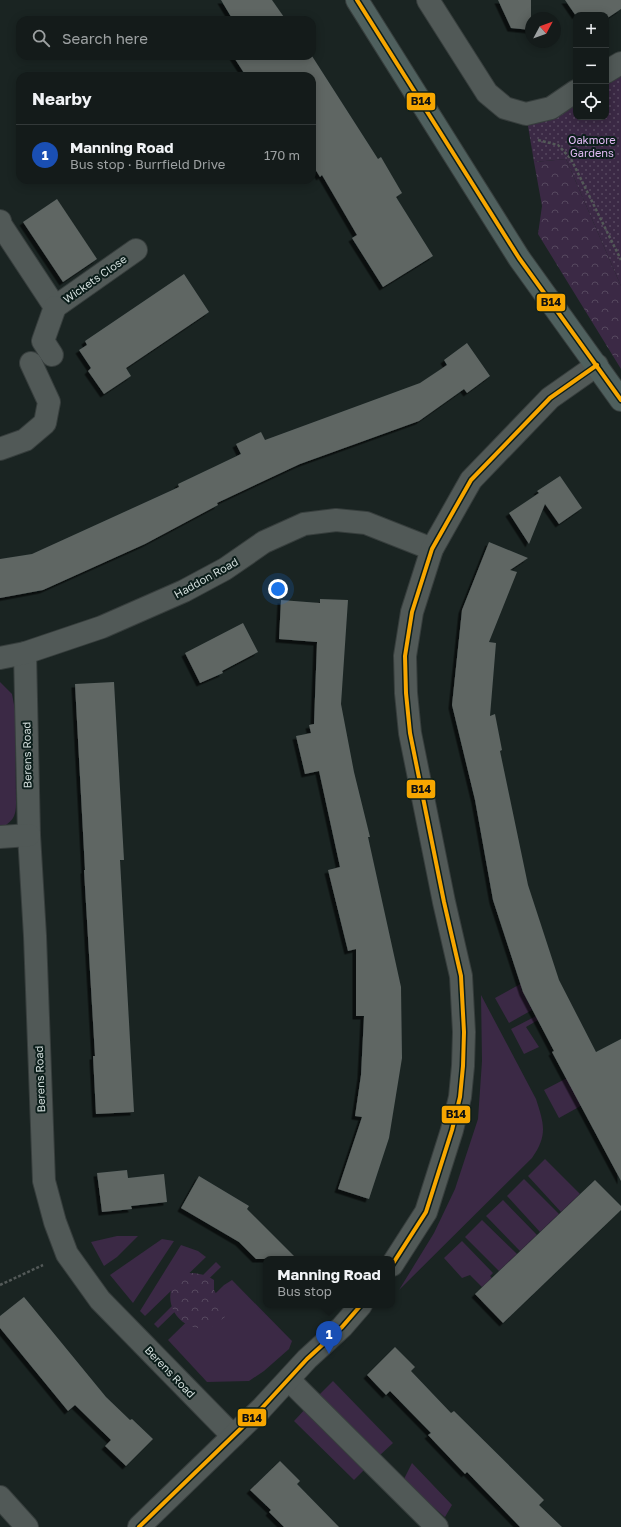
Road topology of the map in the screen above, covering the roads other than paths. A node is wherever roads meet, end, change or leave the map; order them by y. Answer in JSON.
{"nodes":[{"id":1,"x":357,"y":0,"type":"edge"},
{"id":2,"x":428,"y":0,"type":"edge"},
{"id":3,"x":621,"y":62,"type":"edge"},
{"id":4,"x":609,"y":70,"type":"edge"},
{"id":5,"x":573,"y":94,"type":"edge"},
{"id":6,"x":0,"y":221,"type":"edge"},
{"id":7,"x":136,"y":250,"type":"dead end"},
{"id":8,"x":55,"y":307,"type":"junction"},
{"id":9,"x":52,"y":355,"type":"dead end"},
{"id":10,"x":31,"y":363,"type":"dead end"},
{"id":11,"x":596,"y":365,"type":"junction"},
{"id":12,"x":621,"y":400,"type":"edge"},
{"id":13,"x":0,"y":449,"type":"edge"},
{"id":14,"x":432,"y":550,"type":"junction"},
{"id":15,"x":25,"y":653,"type":"junction"},
{"id":16,"x":0,"y":658,"type":"edge"},
{"id":17,"x":29,"y":835,"type":"junction"},
{"id":18,"x":0,"y":837,"type":"edge"},
{"id":19,"x":395,"y":1260,"type":"edge"},
{"id":20,"x":358,"y":1308,"type":"edge"},
{"id":21,"x":289,"y":1380,"type":"junction"},
{"id":22,"x":233,"y":1436,"type":"junction"},
{"id":23,"x":0,"y":1497,"type":"edge"},
{"id":24,"x":27,"y":1527,"type":"edge"},
{"id":25,"x":140,"y":1527,"type":"edge"},
{"id":26,"x":437,"y":1527,"type":"edge"}],
"edges":[{"from":1,"to":11,"type":"main road"},
{"from":2,"to":5,"type":"street"},
{"from":3,"to":4,"type":"street"},
{"from":6,"to":8,"type":"street","name":"Wickets Close"},
{"from":7,"to":8,"type":"street","name":"Wickets Close"},
{"from":8,"to":9,"type":"street","name":"Wickets Close"},
{"from":10,"to":13,"type":"street"},
{"from":11,"to":12,"type":"main road"},
{"from":11,"to":14,"type":"street"},
{"from":14,"to":15,"type":"street","name":"Haddon Road"},
{"from":14,"to":19,"type":"street"},
{"from":15,"to":16,"type":"street","name":"Haddon Road"},
{"from":15,"to":17,"type":"street","name":"Berens Road"},
{"from":17,"to":18,"type":"street"},
{"from":17,"to":22,"type":"street","name":"Berens Road"},
{"from":20,"to":21,"type":"street"},
{"from":21,"to":22,"type":"street"},
{"from":21,"to":26,"type":"street"},
{"from":22,"to":25,"type":"street"},
{"from":23,"to":24,"type":"street"}]}
